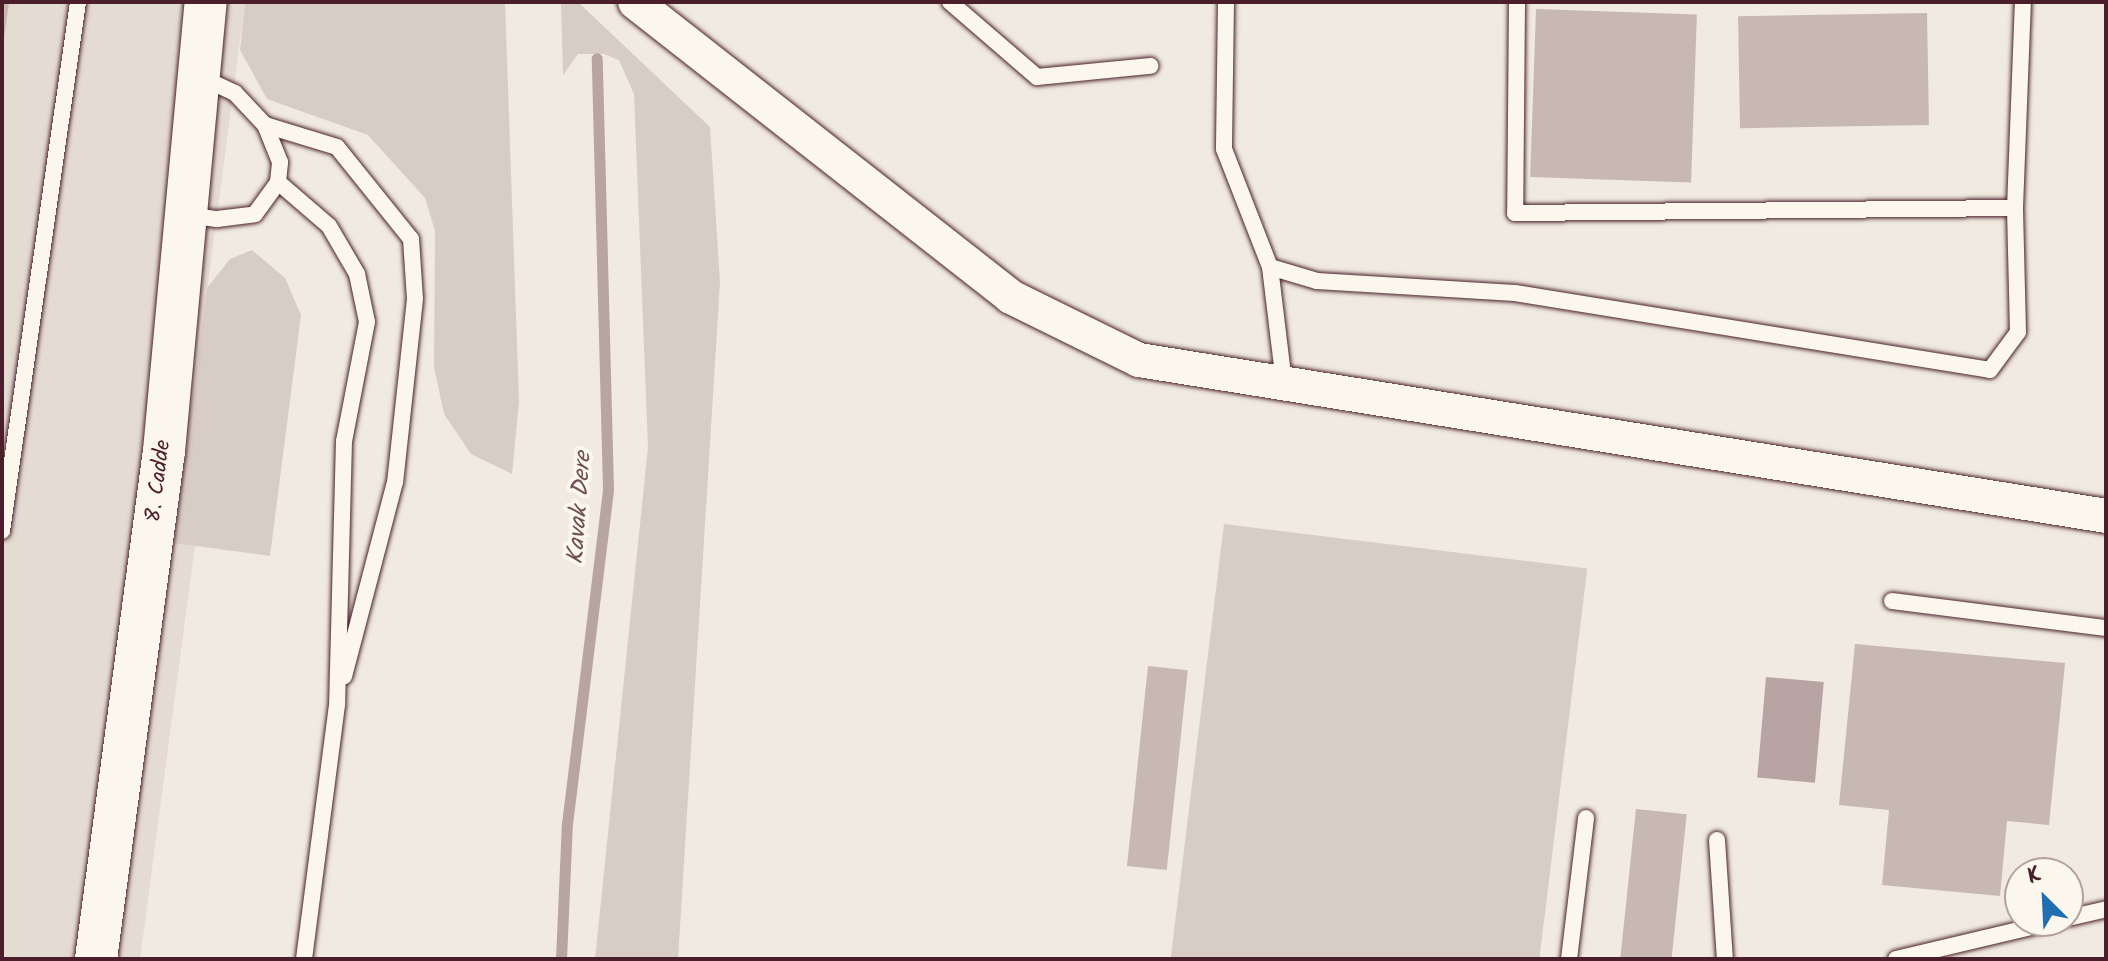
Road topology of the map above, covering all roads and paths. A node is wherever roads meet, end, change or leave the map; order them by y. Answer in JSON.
{"nodes":[{"id":1,"x":78,"y":2,"type":"edge"},
{"id":2,"x":206,"y":2,"type":"edge"},
{"id":3,"x":635,"y":2,"type":"edge"},
{"id":4,"x":950,"y":2,"type":"edge"},
{"id":5,"x":1226,"y":2,"type":"edge"},
{"id":6,"x":1517,"y":2,"type":"edge"},
{"id":7,"x":2023,"y":2,"type":"edge"},
{"id":8,"x":1150,"y":66,"type":"dead end"},
{"id":9,"x":199,"y":77,"type":"junction"},
{"id":10,"x":265,"y":125,"type":"junction"},
{"id":11,"x":278,"y":182,"type":"junction"},
{"id":12,"x":2015,"y":208,"type":"junction"},
{"id":13,"x":186,"y":214,"type":"junction"},
{"id":14,"x":1270,"y":267,"type":"junction"},
{"id":15,"x":1284,"y":383,"type":"junction"},
{"id":16,"x":2106,"y":516,"type":"edge"},
{"id":17,"x":2,"y":531,"type":"edge"},
{"id":18,"x":1892,"y":601,"type":"dead end"},
{"id":19,"x":2106,"y":628,"type":"edge"},
{"id":20,"x":337,"y":705,"type":"junction"},
{"id":21,"x":1586,"y":818,"type":"dead end"},
{"id":22,"x":1717,"y":840,"type":"dead end"},
{"id":23,"x":2106,"y":909,"type":"edge"},
{"id":24,"x":2084,"y":914,"type":"edge"},
{"id":25,"x":2004,"y":934,"type":"edge"},
{"id":26,"x":96,"y":959,"type":"edge"},
{"id":27,"x":304,"y":959,"type":"edge"},
{"id":28,"x":1569,"y":959,"type":"edge"},
{"id":29,"x":1725,"y":959,"type":"edge"},
{"id":30,"x":1896,"y":959,"type":"edge"}],
"edges":[{"from":1,"to":17,"type":"lane"},
{"from":2,"to":9,"type":"street","name":"8. Cadde"},
{"from":3,"to":15,"type":"street"},
{"from":4,"to":8,"type":"lane"},
{"from":5,"to":14,"type":"lane"},
{"from":6,"to":12,"type":"lane"},
{"from":7,"to":12,"type":"lane"},
{"from":9,"to":10,"type":"lane"},
{"from":9,"to":13,"type":"street","name":"8. Cadde"},
{"from":10,"to":11,"type":"lane"},
{"from":10,"to":20,"type":"lane"},
{"from":11,"to":13,"type":"lane"},
{"from":11,"to":20,"type":"lane"},
{"from":12,"to":14,"type":"lane"},
{"from":13,"to":26,"type":"street","name":"8. Cadde"},
{"from":14,"to":15,"type":"lane"},
{"from":15,"to":16,"type":"street"},
{"from":18,"to":19,"type":"lane"},
{"from":20,"to":27,"type":"lane"},
{"from":21,"to":28,"type":"lane"},
{"from":22,"to":29,"type":"lane"},
{"from":23,"to":24,"type":"lane"},
{"from":25,"to":30,"type":"lane"}]}
